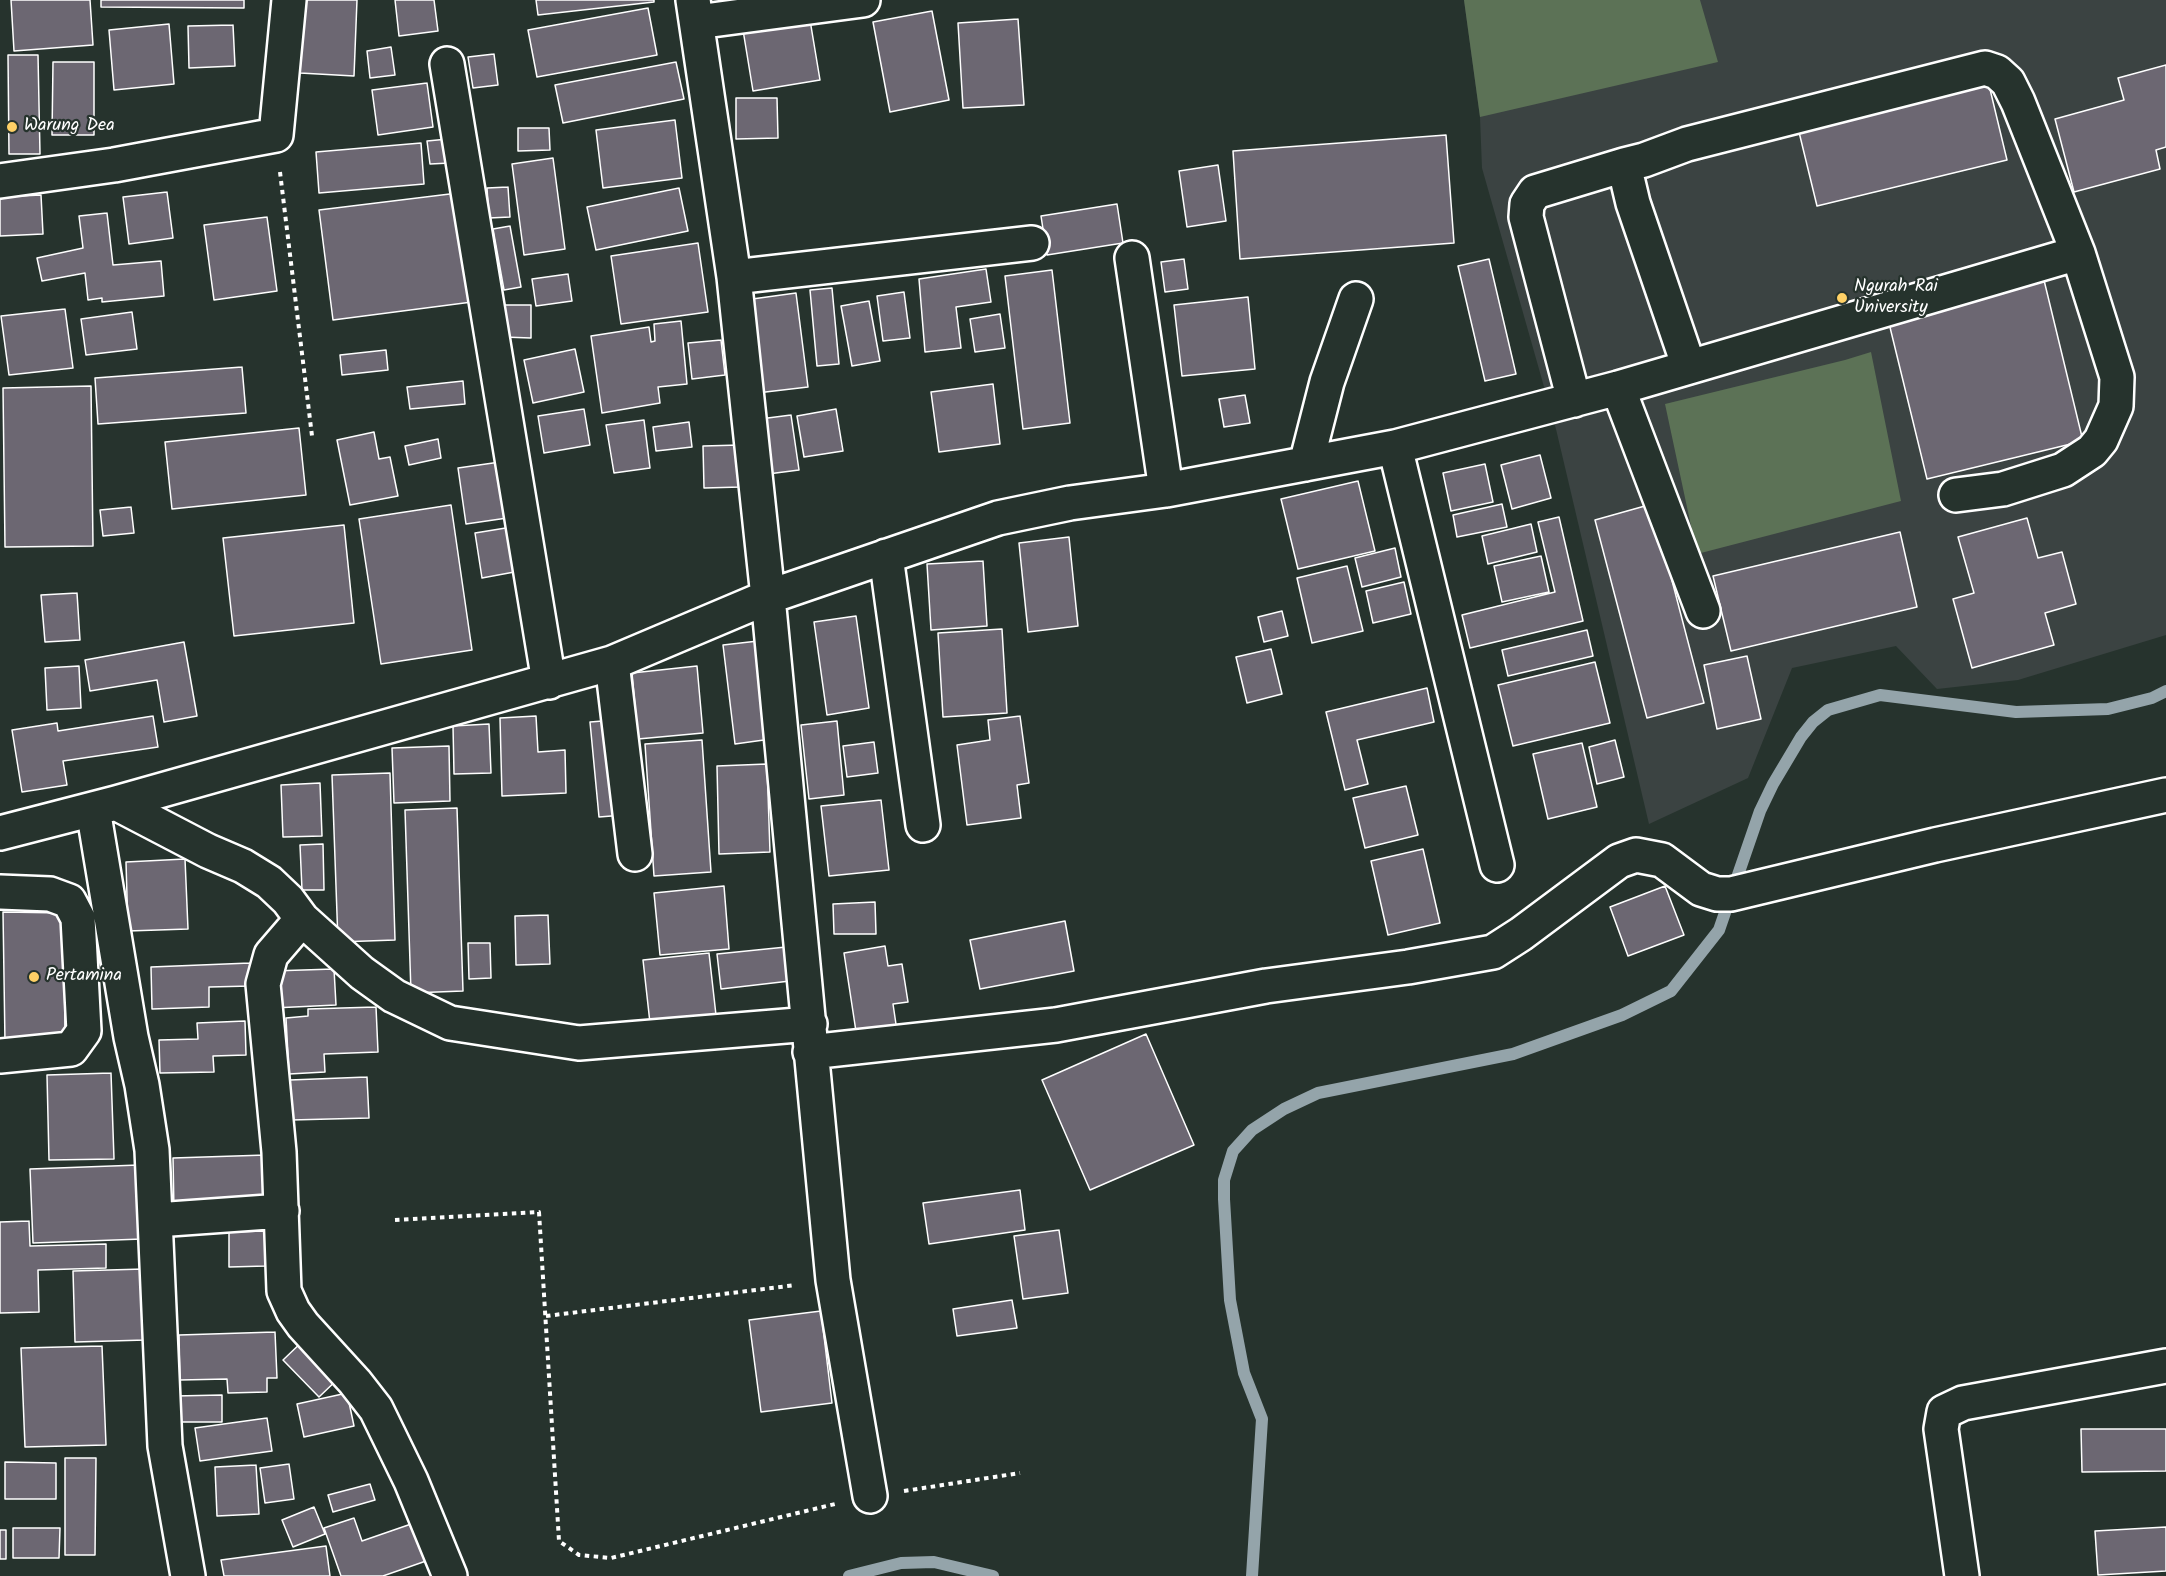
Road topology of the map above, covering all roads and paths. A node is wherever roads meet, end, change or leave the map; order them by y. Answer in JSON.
{"nodes":[{"id":1,"x":289,"y":0,"type":"edge"},
{"id":2,"x":863,"y":0,"type":"edge"},
{"id":3,"x":695,"y":11,"type":"edge"},
{"id":4,"x":447,"y":64,"type":"dead end"},
{"id":5,"x":276,"y":135,"type":"junction"},
{"id":6,"x":1624,"y":165,"type":"junction"},
{"id":7,"x":0,"y":181,"type":"edge"},
{"id":8,"x":1032,"y":243,"type":"dead end"},
{"id":9,"x":2078,"y":253,"type":"junction"},
{"id":10,"x":1132,"y":258,"type":"dead end"},
{"id":11,"x":734,"y":277,"type":"junction"},
{"id":12,"x":1356,"y":299,"type":"dead end"},
{"id":13,"x":1689,"y":367,"type":"junction"},
{"id":14,"x":1618,"y":388,"type":"junction"},
{"id":15,"x":1574,"y":400,"type":"junction"},
{"id":16,"x":312,"y":436,"type":"dead end"},
{"id":17,"x":1395,"y":447,"type":"junction"},
{"id":18,"x":1306,"y":464,"type":"junction"},
{"id":19,"x":1166,"y":490,"type":"junction"},
{"id":20,"x":1956,"y":495,"type":"dead end"},
{"id":21,"x":886,"y":556,"type":"junction"},
{"id":22,"x":768,"y":597,"type":"junction"},
{"id":23,"x":1704,"y":611,"type":"dead end"},
{"id":24,"x":612,"y":663,"type":"junction"},
{"id":25,"x":549,"y":682,"type":"junction"},
{"id":26,"x":2166,"y":795,"type":"edge"},
{"id":27,"x":105,"y":806,"type":"junction"},
{"id":28,"x":922,"y":825,"type":"dead end"},
{"id":29,"x":0,"y":833,"type":"edge"},
{"id":30,"x":635,"y":854,"type":"dead end"},
{"id":31,"x":1497,"y":865,"type":"dead end"},
{"id":32,"x":0,"y":892,"type":"edge"},
{"id":33,"x":302,"y":919,"type":"junction"},
{"id":34,"x":810,"y":1038,"type":"junction"},
{"id":35,"x":0,"y":1056,"type":"edge"},
{"id":36,"x":282,"y":1211,"type":"junction"},
{"id":37,"x":156,"y":1220,"type":"junction"},
{"id":38,"x":395,"y":1220,"type":"dead end"},
{"id":39,"x":833,"y":1280,"type":"junction"},
{"id":40,"x":546,"y":1316,"type":"junction"},
{"id":41,"x":2166,"y":1366,"type":"edge"},
{"id":42,"x":1020,"y":1473,"type":"dead end"},
{"id":43,"x":870,"y":1496,"type":"junction"},
{"id":44,"x":188,"y":1576,"type":"edge"},
{"id":45,"x":450,"y":1576,"type":"edge"},
{"id":46,"x":1962,"y":1576,"type":"edge"}],
"edges":[{"from":1,"to":5,"type":"street"},
{"from":2,"to":3,"type":"street"},
{"from":3,"to":11,"type":"street"},
{"from":4,"to":25,"type":"street"},
{"from":5,"to":7,"type":"street"},
{"from":5,"to":16,"type":"path"},
{"from":6,"to":9,"type":"street"},
{"from":6,"to":13,"type":"street"},
{"from":6,"to":15,"type":"street"},
{"from":8,"to":11,"type":"street"},
{"from":9,"to":13,"type":"street"},
{"from":9,"to":20,"type":"street"},
{"from":10,"to":19,"type":"street"},
{"from":11,"to":22,"type":"street"},
{"from":12,"to":18,"type":"street"},
{"from":13,"to":14,"type":"street"},
{"from":14,"to":15,"type":"street"},
{"from":14,"to":23,"type":"street"},
{"from":15,"to":17,"type":"street"},
{"from":17,"to":18,"type":"street"},
{"from":17,"to":31,"type":"street"},
{"from":18,"to":19,"type":"street"},
{"from":19,"to":21,"type":"street"},
{"from":21,"to":22,"type":"street"},
{"from":21,"to":28,"type":"street"},
{"from":22,"to":24,"type":"street"},
{"from":22,"to":34,"type":"street"},
{"from":24,"to":25,"type":"street"},
{"from":24,"to":30,"type":"street"},
{"from":25,"to":27,"type":"street"},
{"from":26,"to":34,"type":"street"},
{"from":27,"to":29,"type":"street"},
{"from":27,"to":33,"type":"street"},
{"from":27,"to":37,"type":"street"},
{"from":32,"to":35,"type":"street"},
{"from":33,"to":34,"type":"street"},
{"from":33,"to":36,"type":"street"},
{"from":34,"to":39,"type":"street"},
{"from":36,"to":37,"type":"street"},
{"from":36,"to":45,"type":"street"},
{"from":37,"to":44,"type":"street"},
{"from":38,"to":40,"type":"path"},
{"from":39,"to":40,"type":"path"},
{"from":39,"to":43,"type":"street"},
{"from":40,"to":43,"type":"path"},
{"from":41,"to":46,"type":"street"},
{"from":42,"to":43,"type":"path"}]}
